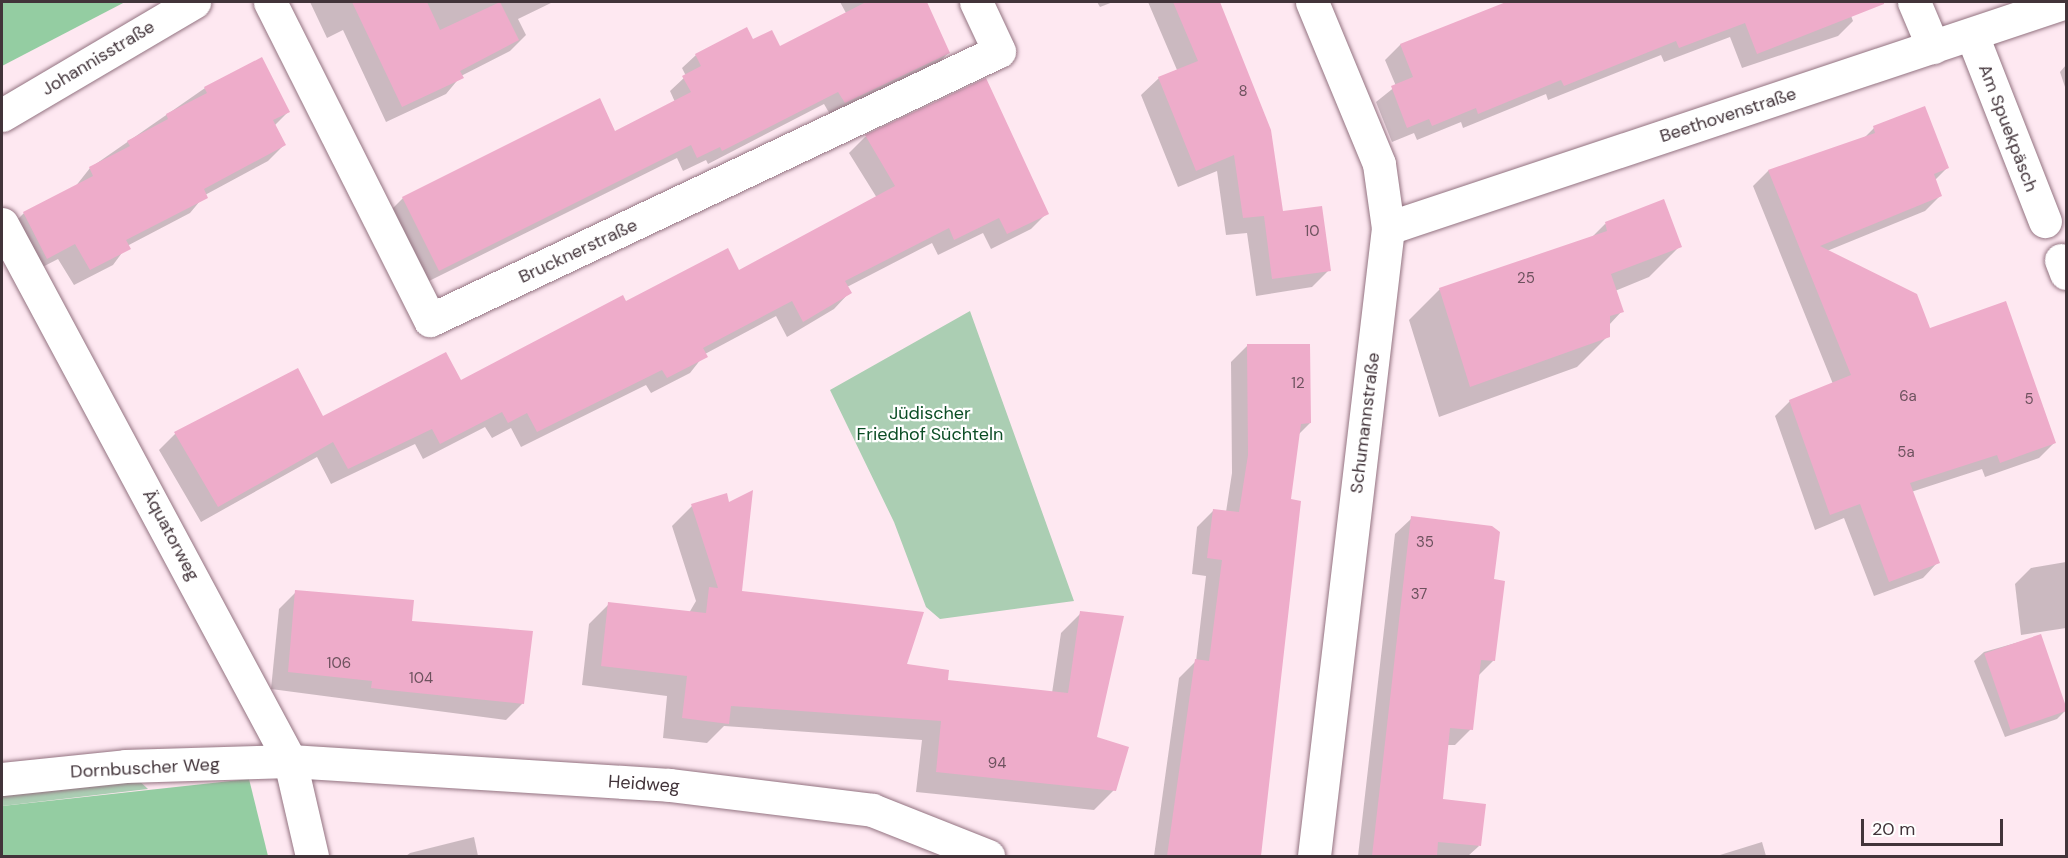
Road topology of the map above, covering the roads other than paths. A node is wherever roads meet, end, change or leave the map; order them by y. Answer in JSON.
{"nodes":[{"id":1,"x":194,"y":2,"type":"edge"},
{"id":2,"x":270,"y":2,"type":"edge"},
{"id":3,"x":976,"y":2,"type":"edge"},
{"id":4,"x":1312,"y":2,"type":"edge"},
{"id":5,"x":1914,"y":2,"type":"edge"},
{"id":6,"x":2067,"y":2,"type":"edge"},
{"id":7,"x":1972,"y":35,"type":"junction"},
{"id":8,"x":1933,"y":47,"type":"junction"},
{"id":9,"x":2,"y":115,"type":"edge"},
{"id":10,"x":2045,"y":222,"type":"dead end"},
{"id":11,"x":2,"y":224,"type":"edge"},
{"id":12,"x":1388,"y":228,"type":"junction"},
{"id":13,"x":290,"y":761,"type":"junction"},
{"id":14,"x":2,"y":779,"type":"edge"},
{"id":15,"x":312,"y":856,"type":"edge"},
{"id":16,"x":988,"y":856,"type":"edge"},
{"id":17,"x":1314,"y":856,"type":"edge"}],
"edges":[{"from":1,"to":9,"type":"street","name":"Johannisstraße"},
{"from":2,"to":3,"type":"street","name":"Brucknerstraße"},
{"from":4,"to":12,"type":"street","name":"Schumannstraße"},
{"from":5,"to":8,"type":"street"},
{"from":6,"to":7,"type":"street","name":"Beethovenstraße"},
{"from":7,"to":8,"type":"street","name":"Beethovenstraße"},
{"from":7,"to":10,"type":"street","name":"Am Spuekpäsch"},
{"from":8,"to":12,"type":"street","name":"Beethovenstraße"},
{"from":11,"to":13,"type":"street","name":"Äquatorweg"},
{"from":12,"to":17,"type":"street","name":"Schumannstraße"},
{"from":13,"to":14,"type":"street","name":"Dornbuscher Weg"},
{"from":13,"to":15,"type":"street","name":"Äquatorweg"},
{"from":13,"to":16,"type":"street","name":"Heidweg"}]}
